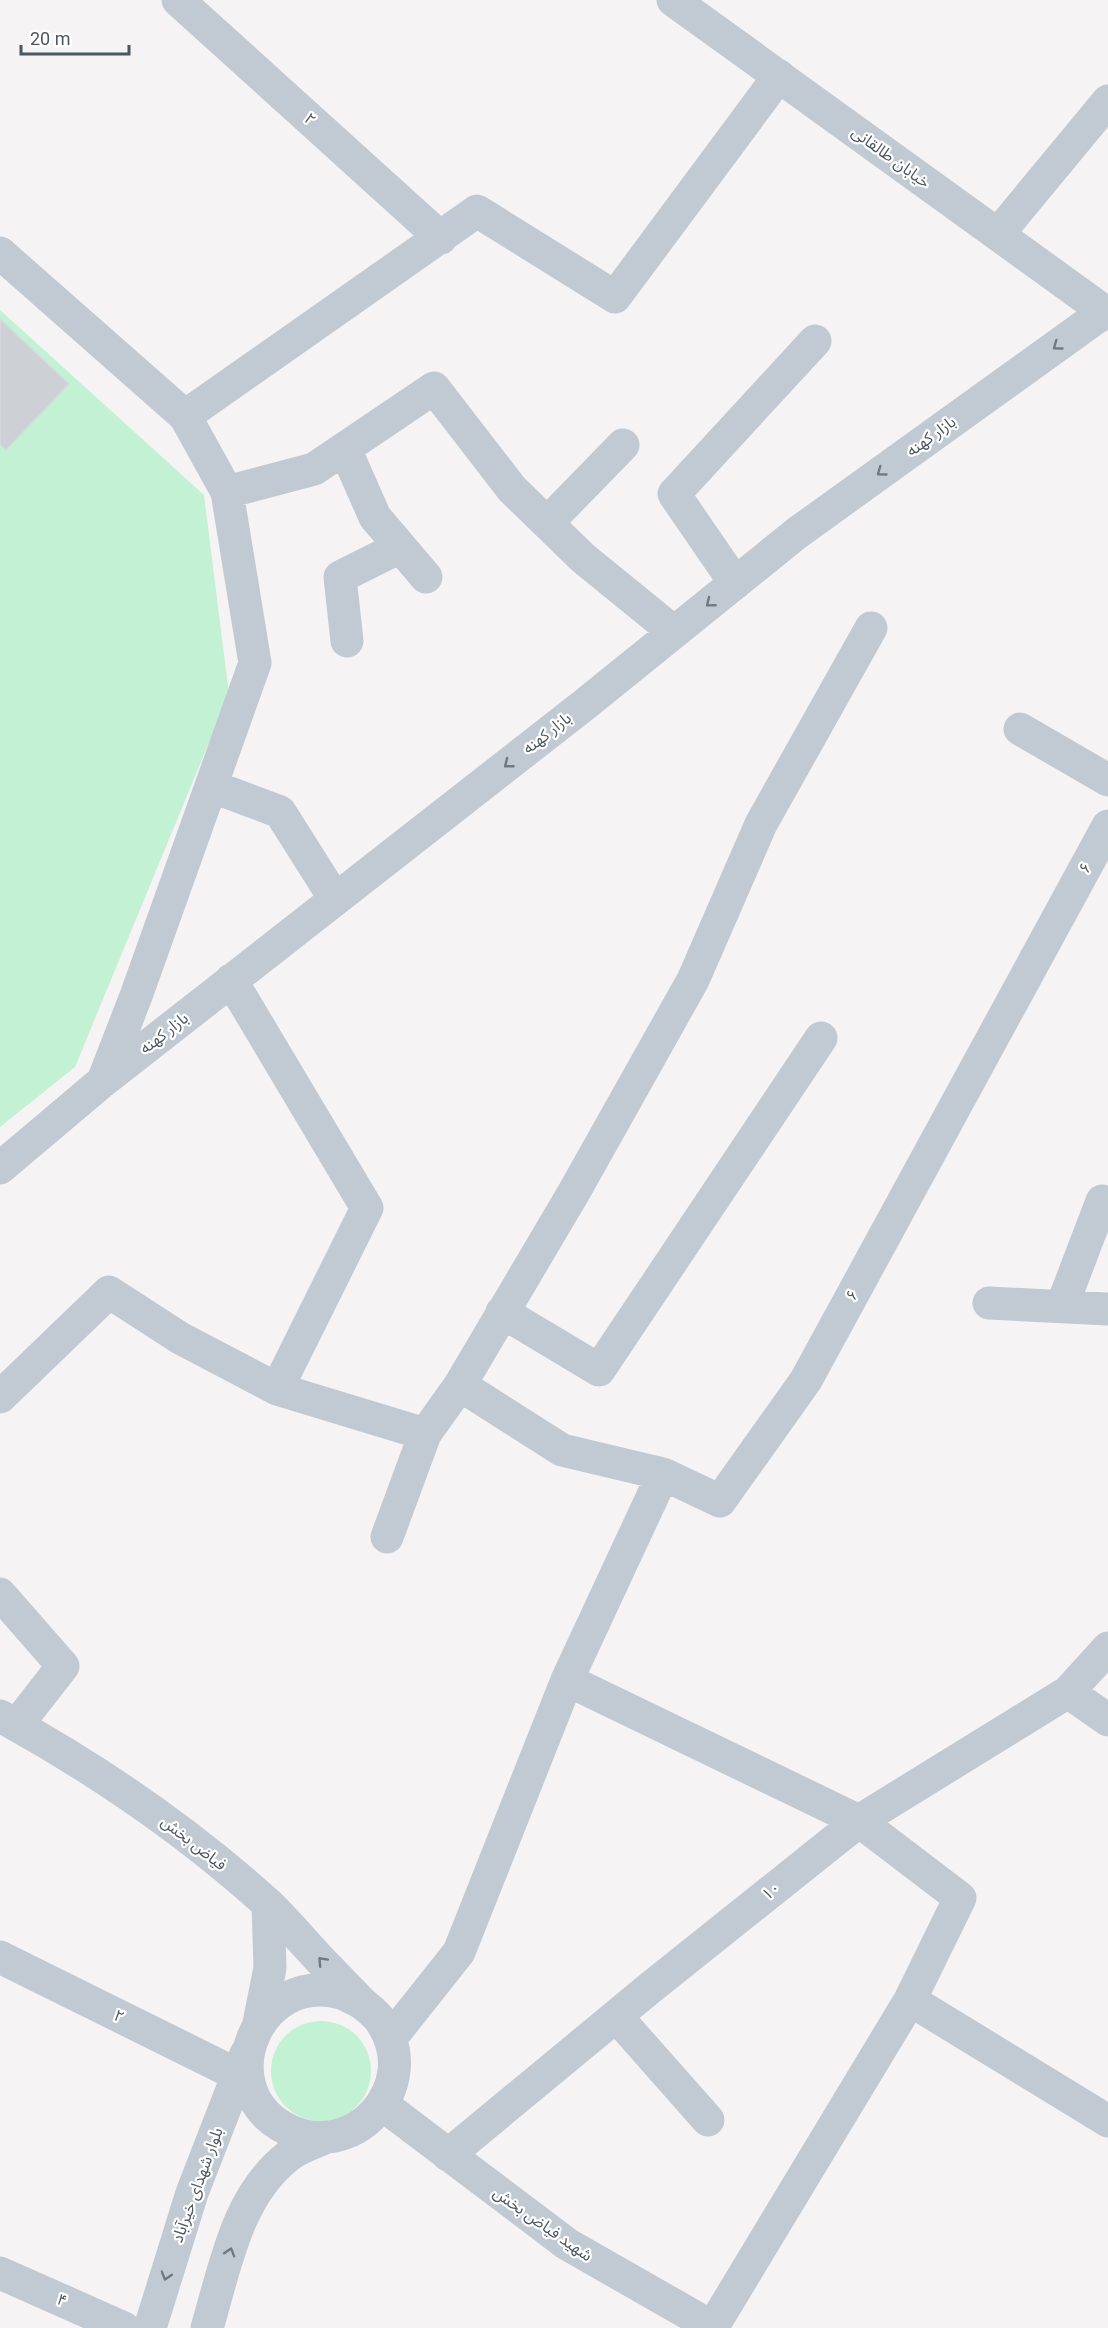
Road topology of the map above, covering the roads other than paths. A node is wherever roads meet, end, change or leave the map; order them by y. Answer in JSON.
{"nodes":[{"id":1,"x":178,"y":0,"type":"edge"},
{"id":2,"x":673,"y":0,"type":"edge"},
{"id":3,"x":779,"y":76,"type":"junction"},
{"id":4,"x":1108,"y":101,"type":"edge"},
{"id":5,"x":998,"y":234,"type":"junction"},
{"id":6,"x":441,"y":238,"type":"junction"},
{"id":7,"x":0,"y":253,"type":"edge"},
{"id":8,"x":1106,"y":313,"type":"edge"},
{"id":9,"x":815,"y":341,"type":"dead end"},
{"id":10,"x":185,"y":416,"type":"junction"},
{"id":11,"x":623,"y":445,"type":"dead end"},
{"id":12,"x":345,"y":449,"type":"junction"},
{"id":13,"x":227,"y":492,"type":"junction"},
{"id":14,"x":547,"y":523,"type":"junction"},
{"id":15,"x":400,"y":547,"type":"junction"},
{"id":16,"x":426,"y":577,"type":"dead end"},
{"id":17,"x":735,"y":583,"type":"junction"},
{"id":18,"x":871,"y":628,"type":"dead end"},
{"id":19,"x":674,"y":632,"type":"junction"},
{"id":20,"x":347,"y":641,"type":"dead end"},
{"id":21,"x":1020,"y":729,"type":"dead end"},
{"id":22,"x":1108,"y":780,"type":"edge"},
{"id":23,"x":211,"y":786,"type":"junction"},
{"id":24,"x":1108,"y":826,"type":"edge"},
{"id":25,"x":335,"y":899,"type":"junction"},
{"id":26,"x":231,"y":980,"type":"junction"},
{"id":27,"x":821,"y":1038,"type":"dead end"},
{"id":28,"x":103,"y":1081,"type":"junction"},
{"id":29,"x":0,"y":1168,"type":"edge"},
{"id":30,"x":1102,"y":1201,"type":"dead end"},
{"id":31,"x":989,"y":1303,"type":"dead end"},
{"id":32,"x":1062,"y":1306,"type":"junction"},
{"id":33,"x":1108,"y":1309,"type":"edge"},
{"id":34,"x":502,"y":1312,"type":"junction"},
{"id":35,"x":460,"y":1385,"type":"junction"},
{"id":36,"x":277,"y":1389,"type":"junction"},
{"id":37,"x":0,"y":1397,"type":"edge"},
{"id":38,"x":425,"y":1434,"type":"junction"},
{"id":39,"x":663,"y":1474,"type":"junction"},
{"id":40,"x":387,"y":1537,"type":"dead end"},
{"id":41,"x":0,"y":1594,"type":"edge"},
{"id":42,"x":1108,"y":1648,"type":"edge"},
{"id":43,"x":567,"y":1680,"type":"junction"},
{"id":44,"x":1068,"y":1692,"type":"junction"},
{"id":45,"x":1108,"y":1720,"type":"edge"},
{"id":46,"x":9,"y":1721,"type":"edge"},
{"id":47,"x":859,"y":1821,"type":"junction"},
{"id":48,"x":268,"y":1904,"type":"junction"},
{"id":49,"x":0,"y":1958,"type":"edge"},
{"id":50,"x":910,"y":2000,"type":"junction"},
{"id":51,"x":362,"y":2003,"type":"junction"},
{"id":52,"x":616,"y":2016,"type":"junction"},
{"id":53,"x":255,"y":2033,"type":"junction"},
{"id":54,"x":390,"y":2039,"type":"junction"},
{"id":55,"x":244,"y":2078,"type":"junction"},
{"id":56,"x":383,"y":2106,"type":"junction"},
{"id":57,"x":708,"y":2120,"type":"dead end"},
{"id":58,"x":1108,"y":2121,"type":"edge"},
{"id":59,"x":324,"y":2138,"type":"junction"},
{"id":60,"x":448,"y":2155,"type":"junction"},
{"id":61,"x":0,"y":2273,"type":"edge"},
{"id":62,"x":124,"y":2328,"type":"edge"},
{"id":63,"x":150,"y":2328,"type":"edge"},
{"id":64,"x":207,"y":2328,"type":"edge"},
{"id":65,"x":713,"y":2328,"type":"edge"}],
"edges":[{"from":1,"to":6,"type":"street","name":"۲"},
{"from":2,"to":3,"type":"street","name":"خیابان طالقانی"},
{"from":3,"to":5,"type":"street","name":"خیابان طالقانی"},
{"from":3,"to":6,"type":"street"},
{"from":4,"to":5,"type":"street"},
{"from":5,"to":8,"type":"street","name":"خیابان طالقانی"},
{"from":6,"to":10,"type":"street"},
{"from":7,"to":10,"type":"street"},
{"from":8,"to":17,"type":"street","name":"بازار کهنه","one_way":true},
{"from":9,"to":17,"type":"street"},
{"from":10,"to":13,"type":"street"},
{"from":11,"to":14,"type":"street"},
{"from":12,"to":13,"type":"street"},
{"from":12,"to":14,"type":"street"},
{"from":12,"to":15,"type":"street"},
{"from":13,"to":23,"type":"street"},
{"from":14,"to":19,"type":"street"},
{"from":15,"to":16,"type":"street"},
{"from":15,"to":20,"type":"street"},
{"from":17,"to":19,"type":"street","name":"بازار کهنه","one_way":true},
{"from":18,"to":34,"type":"street"},
{"from":19,"to":25,"type":"street","name":"بازار کهنه","one_way":true},
{"from":21,"to":22,"type":"street"},
{"from":23,"to":25,"type":"street"},
{"from":23,"to":28,"type":"street"},
{"from":24,"to":39,"type":"street","name":"۶"},
{"from":25,"to":26,"type":"street","name":"بازار کهنه"},
{"from":26,"to":28,"type":"street","name":"بازار کهنه"},
{"from":26,"to":36,"type":"street"},
{"from":27,"to":34,"type":"street"},
{"from":28,"to":29,"type":"street","name":"بازار کهنه"},
{"from":30,"to":32,"type":"street"},
{"from":31,"to":32,"type":"street"},
{"from":32,"to":33,"type":"street"},
{"from":34,"to":35,"type":"street"},
{"from":35,"to":38,"type":"street"},
{"from":35,"to":39,"type":"street","name":"۶"},
{"from":36,"to":37,"type":"street"},
{"from":36,"to":38,"type":"street"},
{"from":38,"to":40,"type":"street"},
{"from":39,"to":43,"type":"street"},
{"from":41,"to":46,"type":"street"},
{"from":42,"to":44,"type":"street","name":"۱۰"},
{"from":43,"to":47,"type":"street"},
{"from":43,"to":54,"type":"street"},
{"from":44,"to":45,"type":"street"},
{"from":44,"to":47,"type":"street","name":"۱۰"},
{"from":46,"to":48,"type":"street","name":"فیاض بخش"},
{"from":47,"to":50,"type":"street"},
{"from":47,"to":52,"type":"street","name":"۱۰"},
{"from":51,"to":48,"type":"street","name":"فیاض بخش","one_way":true},
{"from":48,"to":53,"type":"street"},
{"from":49,"to":55,"type":"street","name":"۲"},
{"from":50,"to":58,"type":"street"},
{"from":50,"to":65,"type":"street"},
{"from":51,"to":53,"type":"street"},
{"from":51,"to":54,"type":"street"},
{"from":52,"to":57,"type":"street"},
{"from":52,"to":60,"type":"street","name":"۱۰"},
{"from":53,"to":55,"type":"street"},
{"from":54,"to":56,"type":"street"},
{"from":55,"to":59,"type":"street"},
{"from":55,"to":63,"type":"street","name":"بلوار شهدای خیرآباد","one_way":true},
{"from":56,"to":59,"type":"street"},
{"from":56,"to":60,"type":"street","name":"شهید فیاض بخش"},
{"from":64,"to":59,"type":"street","one_way":true},
{"from":60,"to":65,"type":"street","name":"شهید فیاض بخش"},
{"from":61,"to":62,"type":"street","name":"۴"}]}
